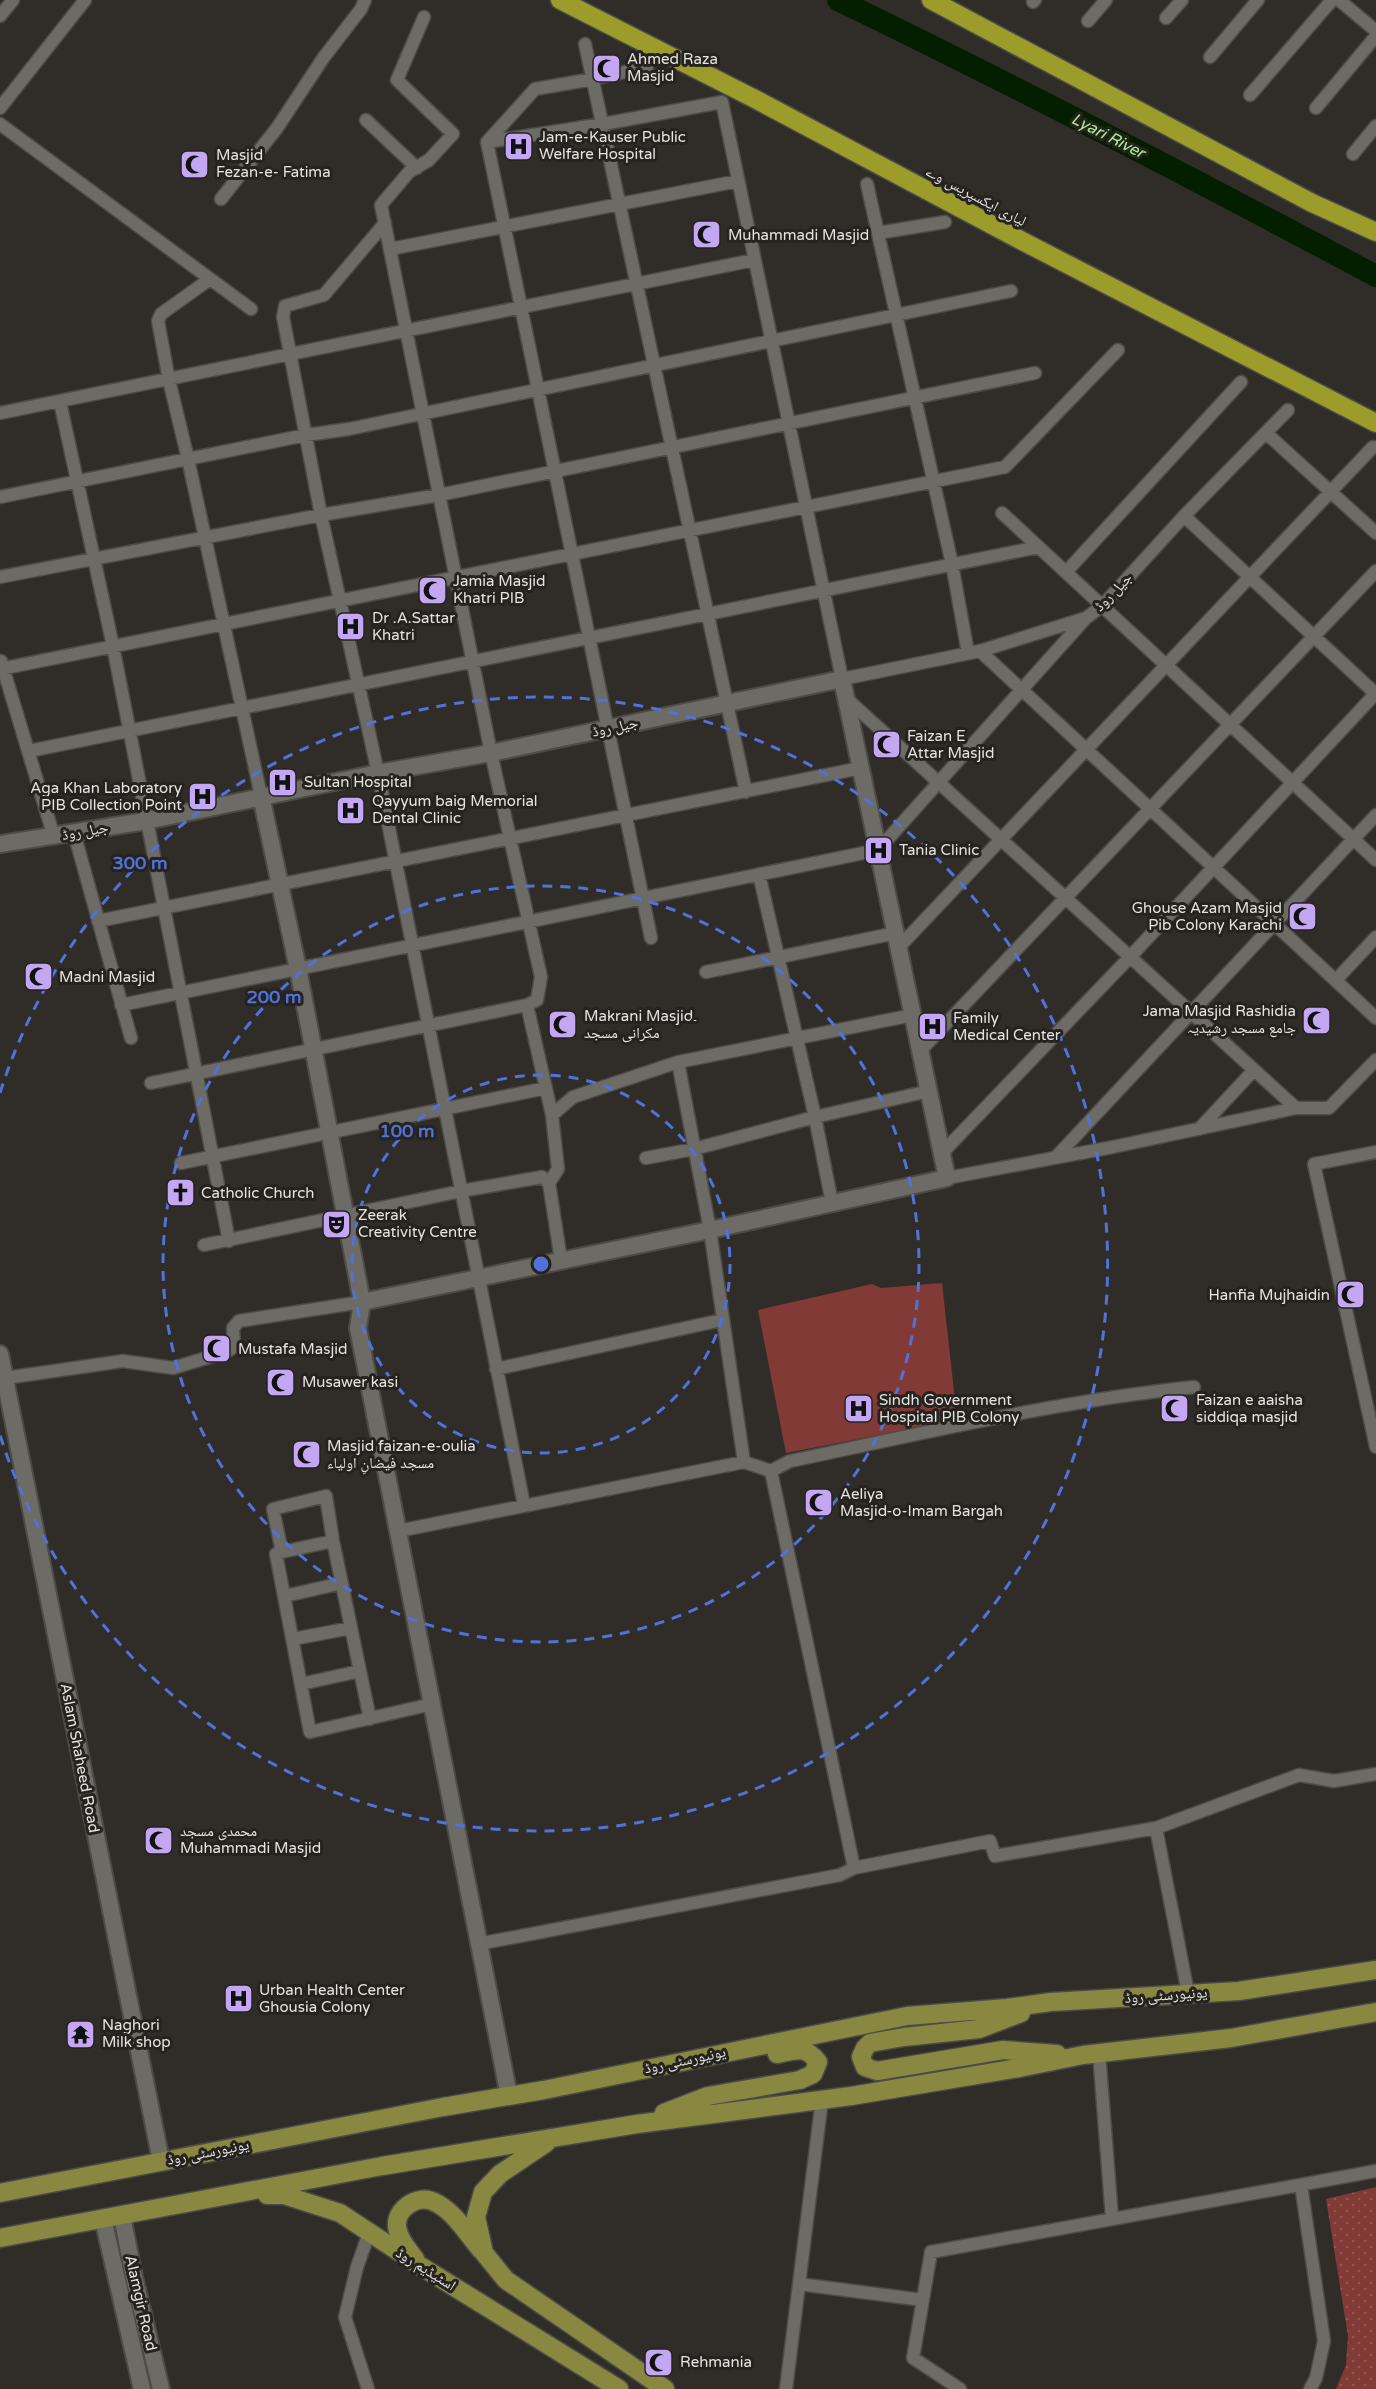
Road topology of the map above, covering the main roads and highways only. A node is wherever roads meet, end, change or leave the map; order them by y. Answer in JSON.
{"nodes":[{"id":1,"x":560,"y":0,"type":"edge"},
{"id":2,"x":931,"y":0,"type":"edge"},
{"id":3,"x":1376,"y":232,"type":"edge"},
{"id":4,"x":1376,"y":423,"type":"edge"},
{"id":5,"x":1376,"y":1970,"type":"edge"},
{"id":6,"x":1051,"y":2002,"type":"junction"},
{"id":7,"x":1376,"y":2012,"type":"edge"},
{"id":8,"x":1091,"y":2054,"type":"junction"},
{"id":9,"x":703,"y":2056,"type":"junction"},
{"id":10,"x":637,"y":2124,"type":"junction"},
{"id":11,"x":553,"y":2139,"type":"junction"},
{"id":12,"x":0,"y":2186,"type":"edge"},
{"id":13,"x":28,"y":2187,"type":"junction"},
{"id":14,"x":0,"y":2193,"type":"edge"},
{"id":15,"x":218,"y":2197,"type":"junction"},
{"id":16,"x":0,"y":2238,"type":"edge"},
{"id":17,"x":484,"y":2253,"type":"junction"},
{"id":18,"x":422,"y":2267,"type":"junction"},
{"id":19,"x":619,"y":2389,"type":"edge"},
{"id":20,"x":665,"y":2389,"type":"edge"}],
"edges":[{"from":1,"to":4,"type":"highway","name":"لیاری ایکسپریس وے"},
{"from":2,"to":3,"type":"highway"},
{"from":5,"to":6,"type":"main road","name":"یونیورسٹی روڈ"},
{"from":6,"to":8,"type":"main road"},
{"from":6,"to":9,"type":"main road","name":"یونیورسٹی روڈ"},
{"from":7,"to":8,"type":"main road"},
{"from":8,"to":10,"type":"main road"},
{"from":9,"to":10,"type":"main road"},
{"from":9,"to":13,"type":"main road","name":"یونیورسٹی روڈ"},
{"from":10,"to":11,"type":"main road"},
{"from":11,"to":15,"type":"main road"},
{"from":11,"to":17,"type":"main road"},
{"from":12,"to":13,"type":"main road"},
{"from":13,"to":14,"type":"main road","name":"یونیورسٹی روڈ"},
{"from":15,"to":16,"type":"main road"},
{"from":15,"to":18,"type":"main road","name":"اسٹیڈیم روڈ"},
{"from":17,"to":18,"type":"main road"},
{"from":17,"to":20,"type":"main road"},
{"from":18,"to":19,"type":"main road","name":"اسٹیڈیم روڈ"}]}
